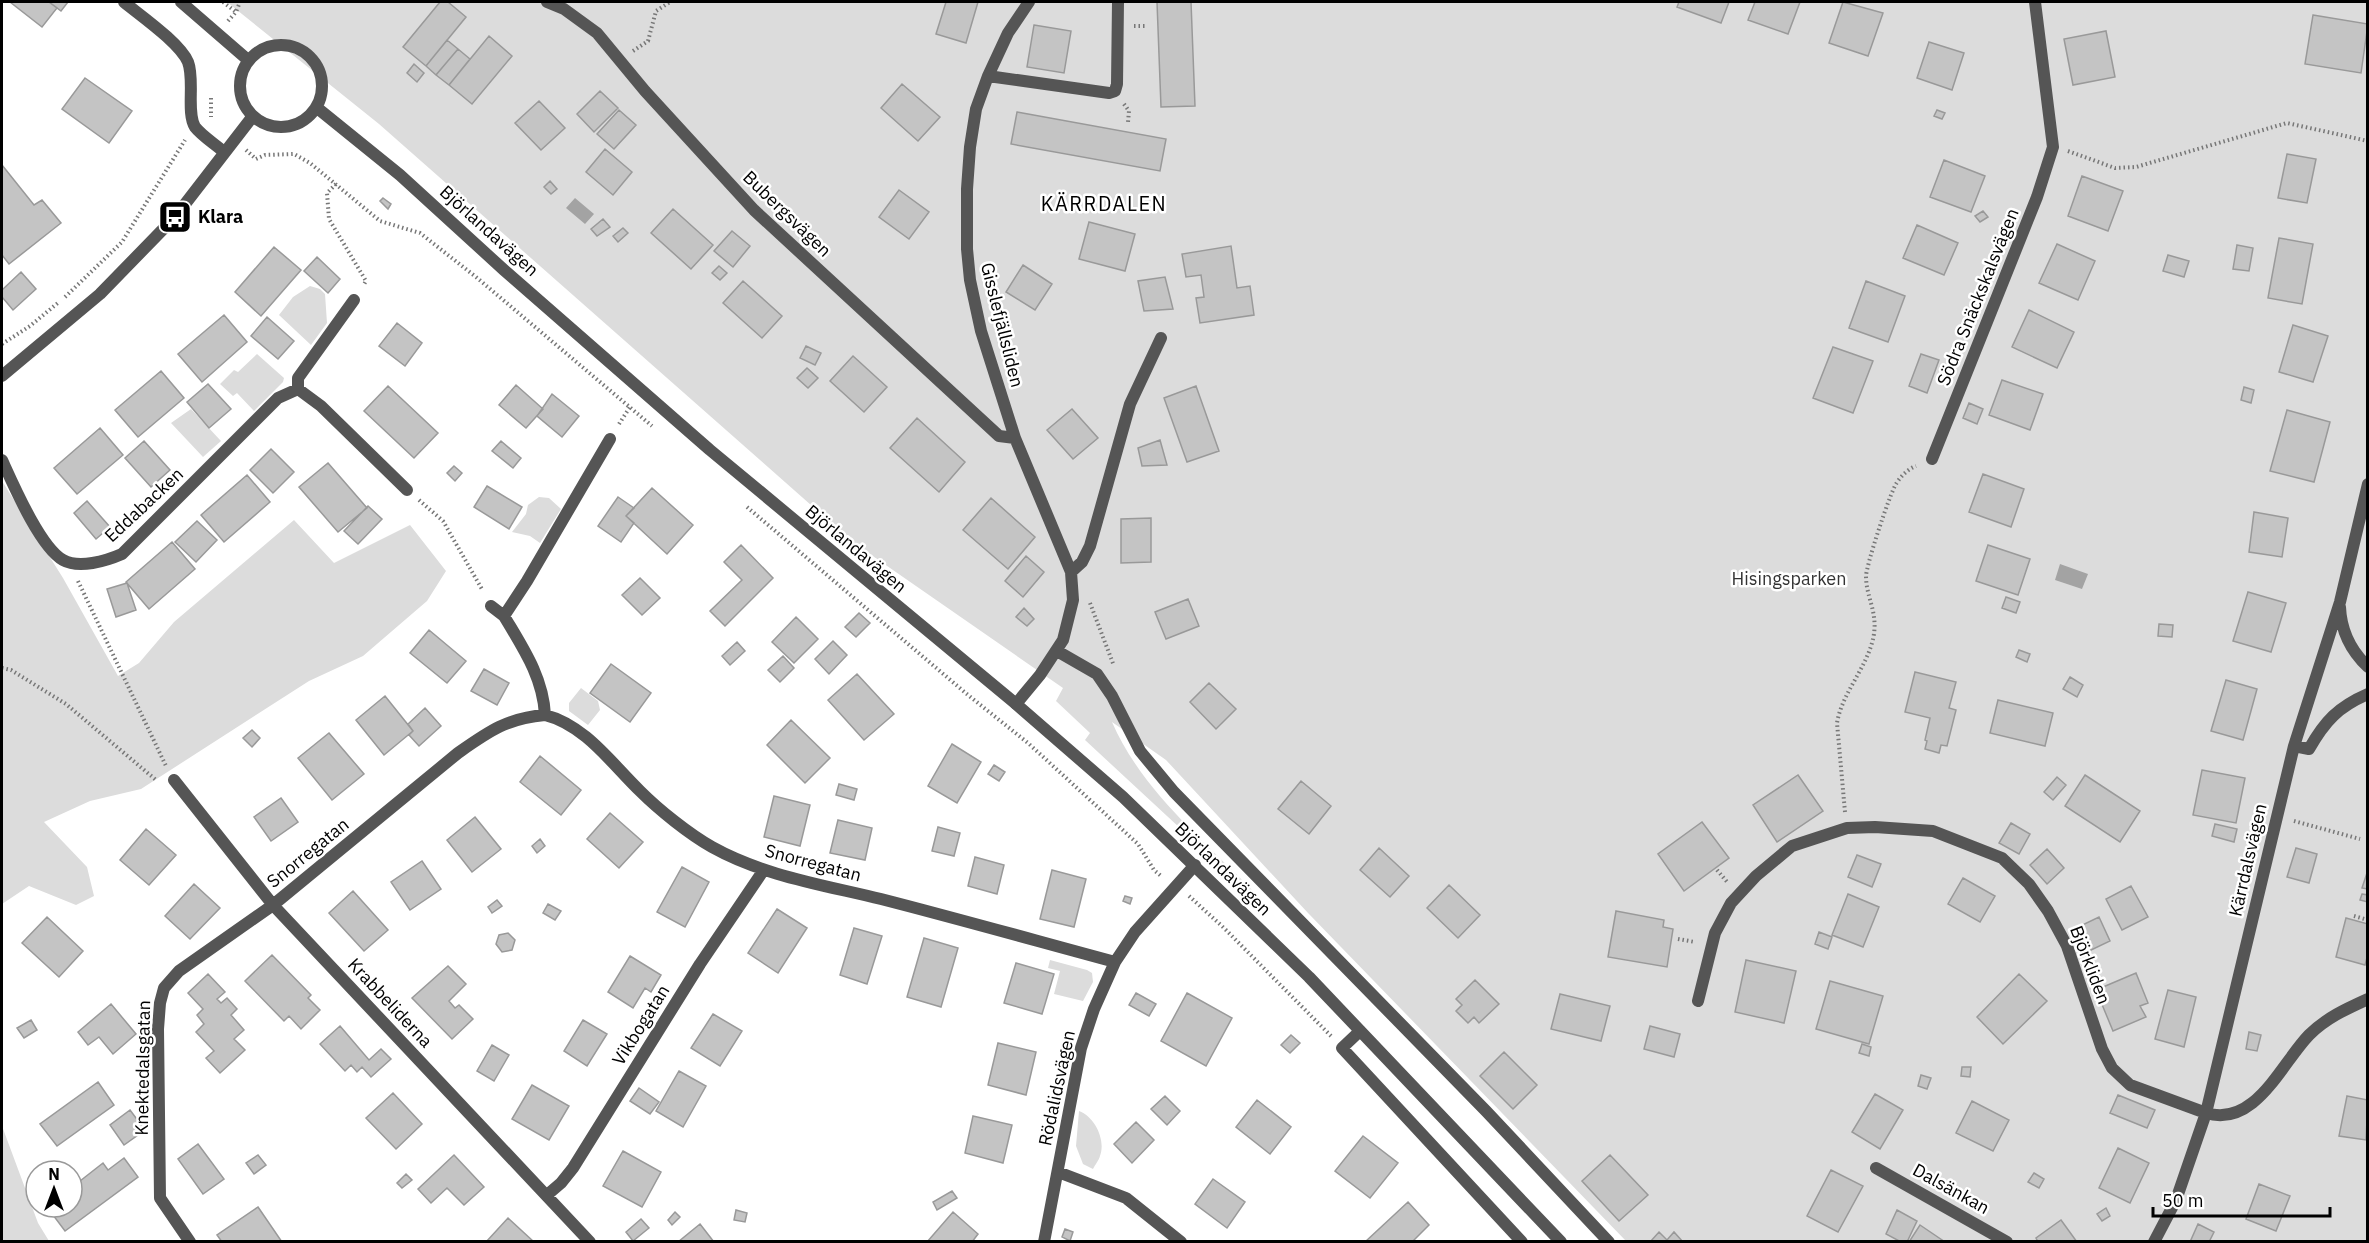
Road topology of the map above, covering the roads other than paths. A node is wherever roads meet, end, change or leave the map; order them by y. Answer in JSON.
{"nodes":[{"id":1,"x":124,"y":2,"type":"edge"},
{"id":2,"x":181,"y":2,"type":"edge"},
{"id":3,"x":547,"y":2,"type":"edge"},
{"id":4,"x":1029,"y":2,"type":"edge"},
{"id":5,"x":1118,"y":2,"type":"edge"},
{"id":6,"x":2036,"y":2,"type":"edge"},
{"id":7,"x":248,"y":60,"type":"junction"},
{"id":8,"x":987,"y":76,"type":"junction"},
{"id":9,"x":316,"y":107,"type":"junction"},
{"id":10,"x":253,"y":116,"type":"junction"},
{"id":11,"x":224,"y":152,"type":"junction"},
{"id":12,"x":354,"y":300,"type":"road end"},
{"id":13,"x":1161,"y":338,"type":"dead end"},
{"id":14,"x":2,"y":376,"type":"edge"},
{"id":15,"x":298,"y":389,"type":"junction"},
{"id":16,"x":1015,"y":438,"type":"junction"},
{"id":17,"x":610,"y":439,"type":"dead end"},
{"id":18,"x":1932,"y":459,"type":"road end"},
{"id":19,"x":2,"y":460,"type":"edge"},
{"id":20,"x":2367,"y":484,"type":"edge"},
{"id":21,"x":407,"y":490,"type":"road end"},
{"id":22,"x":1071,"y":572,"type":"junction"},
{"id":23,"x":2340,"y":602,"type":"junction"},
{"id":24,"x":491,"y":606,"type":"road end"},
{"id":25,"x":504,"y":616,"type":"junction"},
{"id":26,"x":1057,"y":651,"type":"junction"},
{"id":27,"x":2367,"y":667,"type":"edge"},
{"id":28,"x":2367,"y":694,"type":"edge"},
{"id":29,"x":1016,"y":704,"type":"junction"},
{"id":30,"x":545,"y":715,"type":"junction"},
{"id":31,"x":2294,"y":746,"type":"junction"},
{"id":32,"x":174,"y":780,"type":"road end"},
{"id":33,"x":1195,"y":865,"type":"junction"},
{"id":34,"x":763,"y":871,"type":"junction"},
{"id":35,"x":273,"y":905,"type":"junction"},
{"id":36,"x":1115,"y":962,"type":"junction"},
{"id":37,"x":2367,"y":999,"type":"edge"},
{"id":38,"x":1698,"y":1001,"type":"dead end"},
{"id":39,"x":1360,"y":1031,"type":"junction"},
{"id":40,"x":2206,"y":1113,"type":"junction"},
{"id":41,"x":1876,"y":1168,"type":"dead end"},
{"id":42,"x":1058,"y":1172,"type":"junction"},
{"id":43,"x":547,"y":1195,"type":"junction"},
{"id":44,"x":190,"y":1242,"type":"edge"},
{"id":45,"x":590,"y":1242,"type":"edge"},
{"id":46,"x":1044,"y":1242,"type":"edge"},
{"id":47,"x":1181,"y":1242,"type":"edge"},
{"id":48,"x":1522,"y":1242,"type":"edge"},
{"id":49,"x":1561,"y":1242,"type":"edge"},
{"id":50,"x":1609,"y":1242,"type":"edge"},
{"id":51,"x":2007,"y":1242,"type":"edge"},
{"id":52,"x":2154,"y":1242,"type":"edge"}],
"edges":[{"from":1,"to":11,"type":"street"},
{"from":2,"to":7,"type":"street"},
{"from":3,"to":16,"type":"street","name":"Bubergsvägen"},
{"from":4,"to":8,"type":"street","name":"Gisslefjällsliden"},
{"from":5,"to":8,"type":"street"},
{"from":6,"to":18,"type":"street","name":"Södra Snäckskalsvägen"},
{"from":7,"to":9,"type":"street"},
{"from":7,"to":10,"type":"street"},
{"from":8,"to":16,"type":"street","name":"Gisslefjällsliden"},
{"from":9,"to":10,"type":"street"},
{"from":9,"to":29,"type":"street","name":"Björlandavägen"},
{"from":10,"to":11,"type":"street"},
{"from":11,"to":14,"type":"street"},
{"from":12,"to":15,"type":"street"},
{"from":13,"to":22,"type":"street"},
{"from":15,"to":19,"type":"street","name":"Eddabacken"},
{"from":15,"to":21,"type":"street"},
{"from":16,"to":22,"type":"street","name":"Gisslefjällsliden"},
{"from":17,"to":25,"type":"street"},
{"from":20,"to":23,"type":"street","name":"Kärrdalsvägen"},
{"from":22,"to":26,"type":"street","name":"Gisslefjällsliden"},
{"from":23,"to":27,"type":"street"},
{"from":23,"to":31,"type":"street","name":"Kärrdalsvägen"},
{"from":24,"to":25,"type":"street"},
{"from":25,"to":30,"type":"street"},
{"from":26,"to":29,"type":"street","name":"Gisslefjällsliden"},
{"from":26,"to":50,"type":"street","name":"Björlandavägen"},
{"from":28,"to":31,"type":"street"},
{"from":29,"to":33,"type":"street","name":"Björlandavägen"},
{"from":30,"to":34,"type":"street","name":"Snorregatan"},
{"from":30,"to":35,"type":"street","name":"Snorregatan"},
{"from":31,"to":40,"type":"street","name":"Kärrdalsvägen"},
{"from":32,"to":35,"type":"street","name":"Krabbeliderna"},
{"from":33,"to":36,"type":"street","name":"Rödalidsvägen"},
{"from":33,"to":39,"type":"street","name":"Björlandavägen"},
{"from":34,"to":36,"type":"street","name":"Snorregatan"},
{"from":34,"to":43,"type":"street","name":"Vikbogatan"},
{"from":35,"to":43,"type":"street","name":"Krabbeliderna"},
{"from":35,"to":44,"type":"street","name":"Knektedalsgatan"},
{"from":36,"to":42,"type":"street","name":"Rödalidsvägen"},
{"from":37,"to":40,"type":"street"},
{"from":38,"to":40,"type":"street","name":"Björkliden"},
{"from":39,"to":48,"type":"street"},
{"from":39,"to":49,"type":"street","name":"Björlandavägen"},
{"from":40,"to":52,"type":"street","name":"Kärrdalsvägen"},
{"from":41,"to":51,"type":"street","name":"Dalsänkan"},
{"from":42,"to":46,"type":"street","name":"Rödalidsvägen"},
{"from":42,"to":47,"type":"street"},
{"from":43,"to":45,"type":"street","name":"Krabbeliderna"}]}
